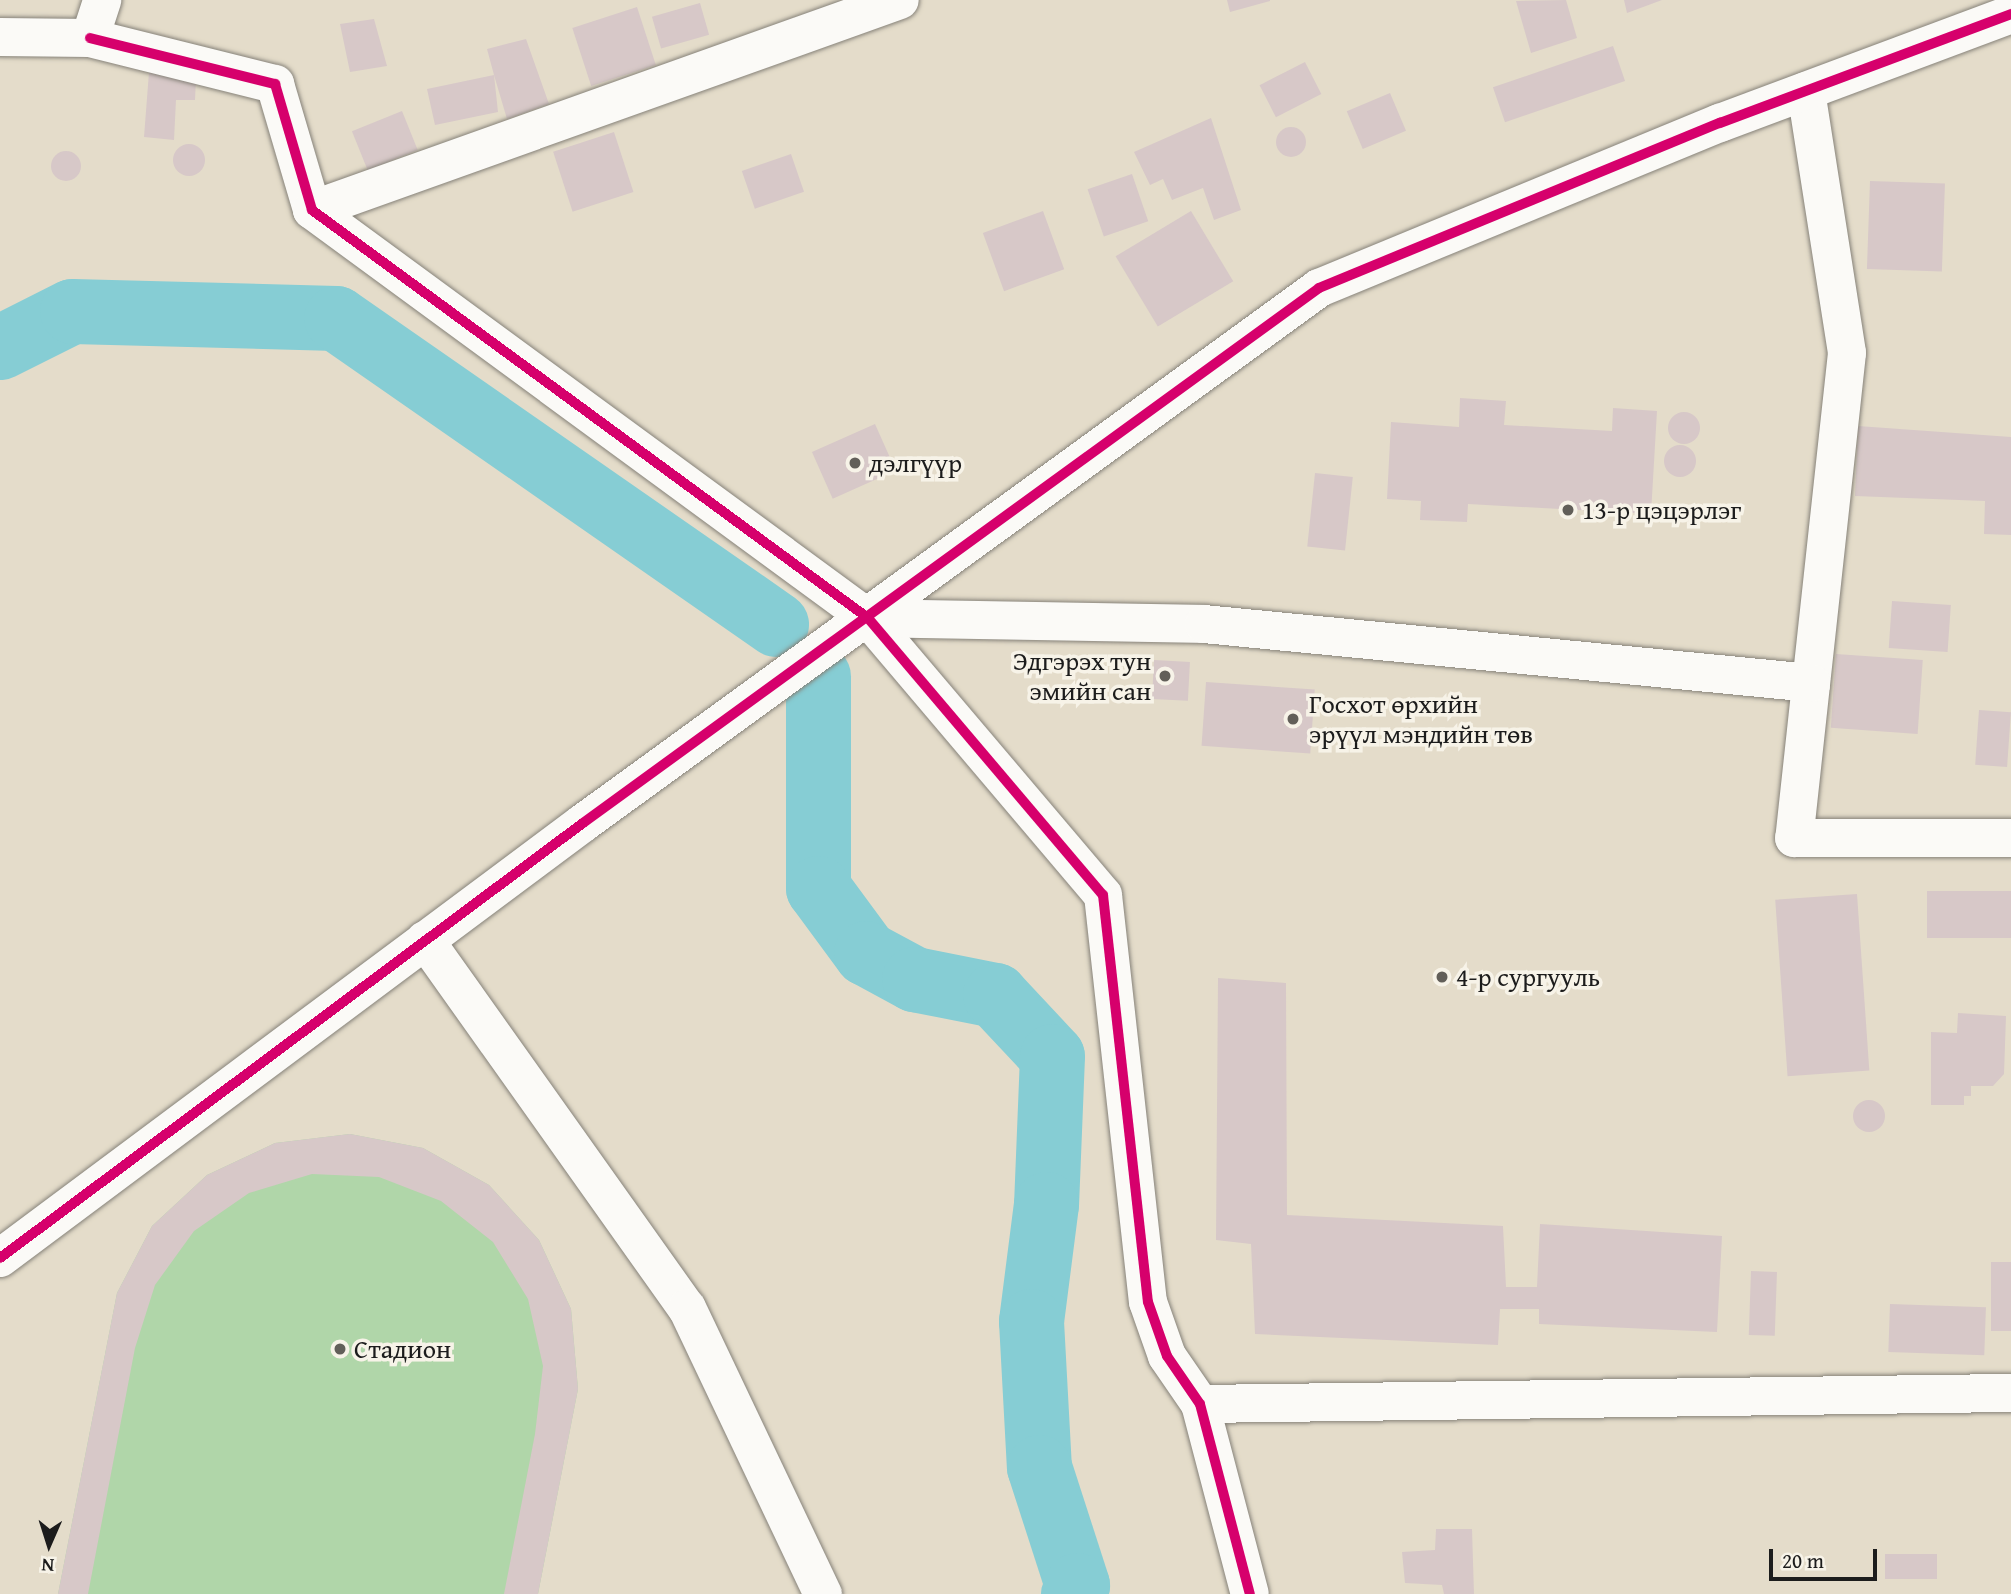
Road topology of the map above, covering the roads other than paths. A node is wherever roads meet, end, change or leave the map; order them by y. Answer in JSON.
{"nodes":[{"id":1,"x":102,"y":0,"type":"edge"},
{"id":2,"x":900,"y":0,"type":"edge"},
{"id":3,"x":2011,"y":14,"type":"edge"},
{"id":4,"x":0,"y":37,"type":"edge"},
{"id":5,"x":90,"y":38,"type":"junction"},
{"id":6,"x":1806,"y":91,"type":"junction"},
{"id":7,"x":312,"y":210,"type":"junction"},
{"id":8,"x":867,"y":618,"type":"junction"},
{"id":9,"x":1811,"y":683,"type":"junction"},
{"id":10,"x":2011,"y":838,"type":"edge"},
{"id":11,"x":425,"y":940,"type":"junction"},
{"id":12,"x":0,"y":1258,"type":"edge"},
{"id":13,"x":2011,"y":1393,"type":"edge"},
{"id":14,"x":1200,"y":1404,"type":"junction"},
{"id":15,"x":823,"y":1594,"type":"edge"},
{"id":16,"x":1250,"y":1594,"type":"edge"}],
"edges":[{"from":1,"to":5,"type":"street"},
{"from":2,"to":7,"type":"street"},
{"from":3,"to":6,"type":"street"},
{"from":4,"to":5,"type":"street"},
{"from":5,"to":7,"type":"street"},
{"from":6,"to":8,"type":"street"},
{"from":6,"to":9,"type":"street"},
{"from":7,"to":8,"type":"street"},
{"from":8,"to":9,"type":"street"},
{"from":8,"to":11,"type":"street"},
{"from":8,"to":14,"type":"street"},
{"from":9,"to":10,"type":"street"},
{"from":11,"to":12,"type":"street"},
{"from":11,"to":15,"type":"street"},
{"from":13,"to":14,"type":"street"},
{"from":14,"to":16,"type":"street"}]}
